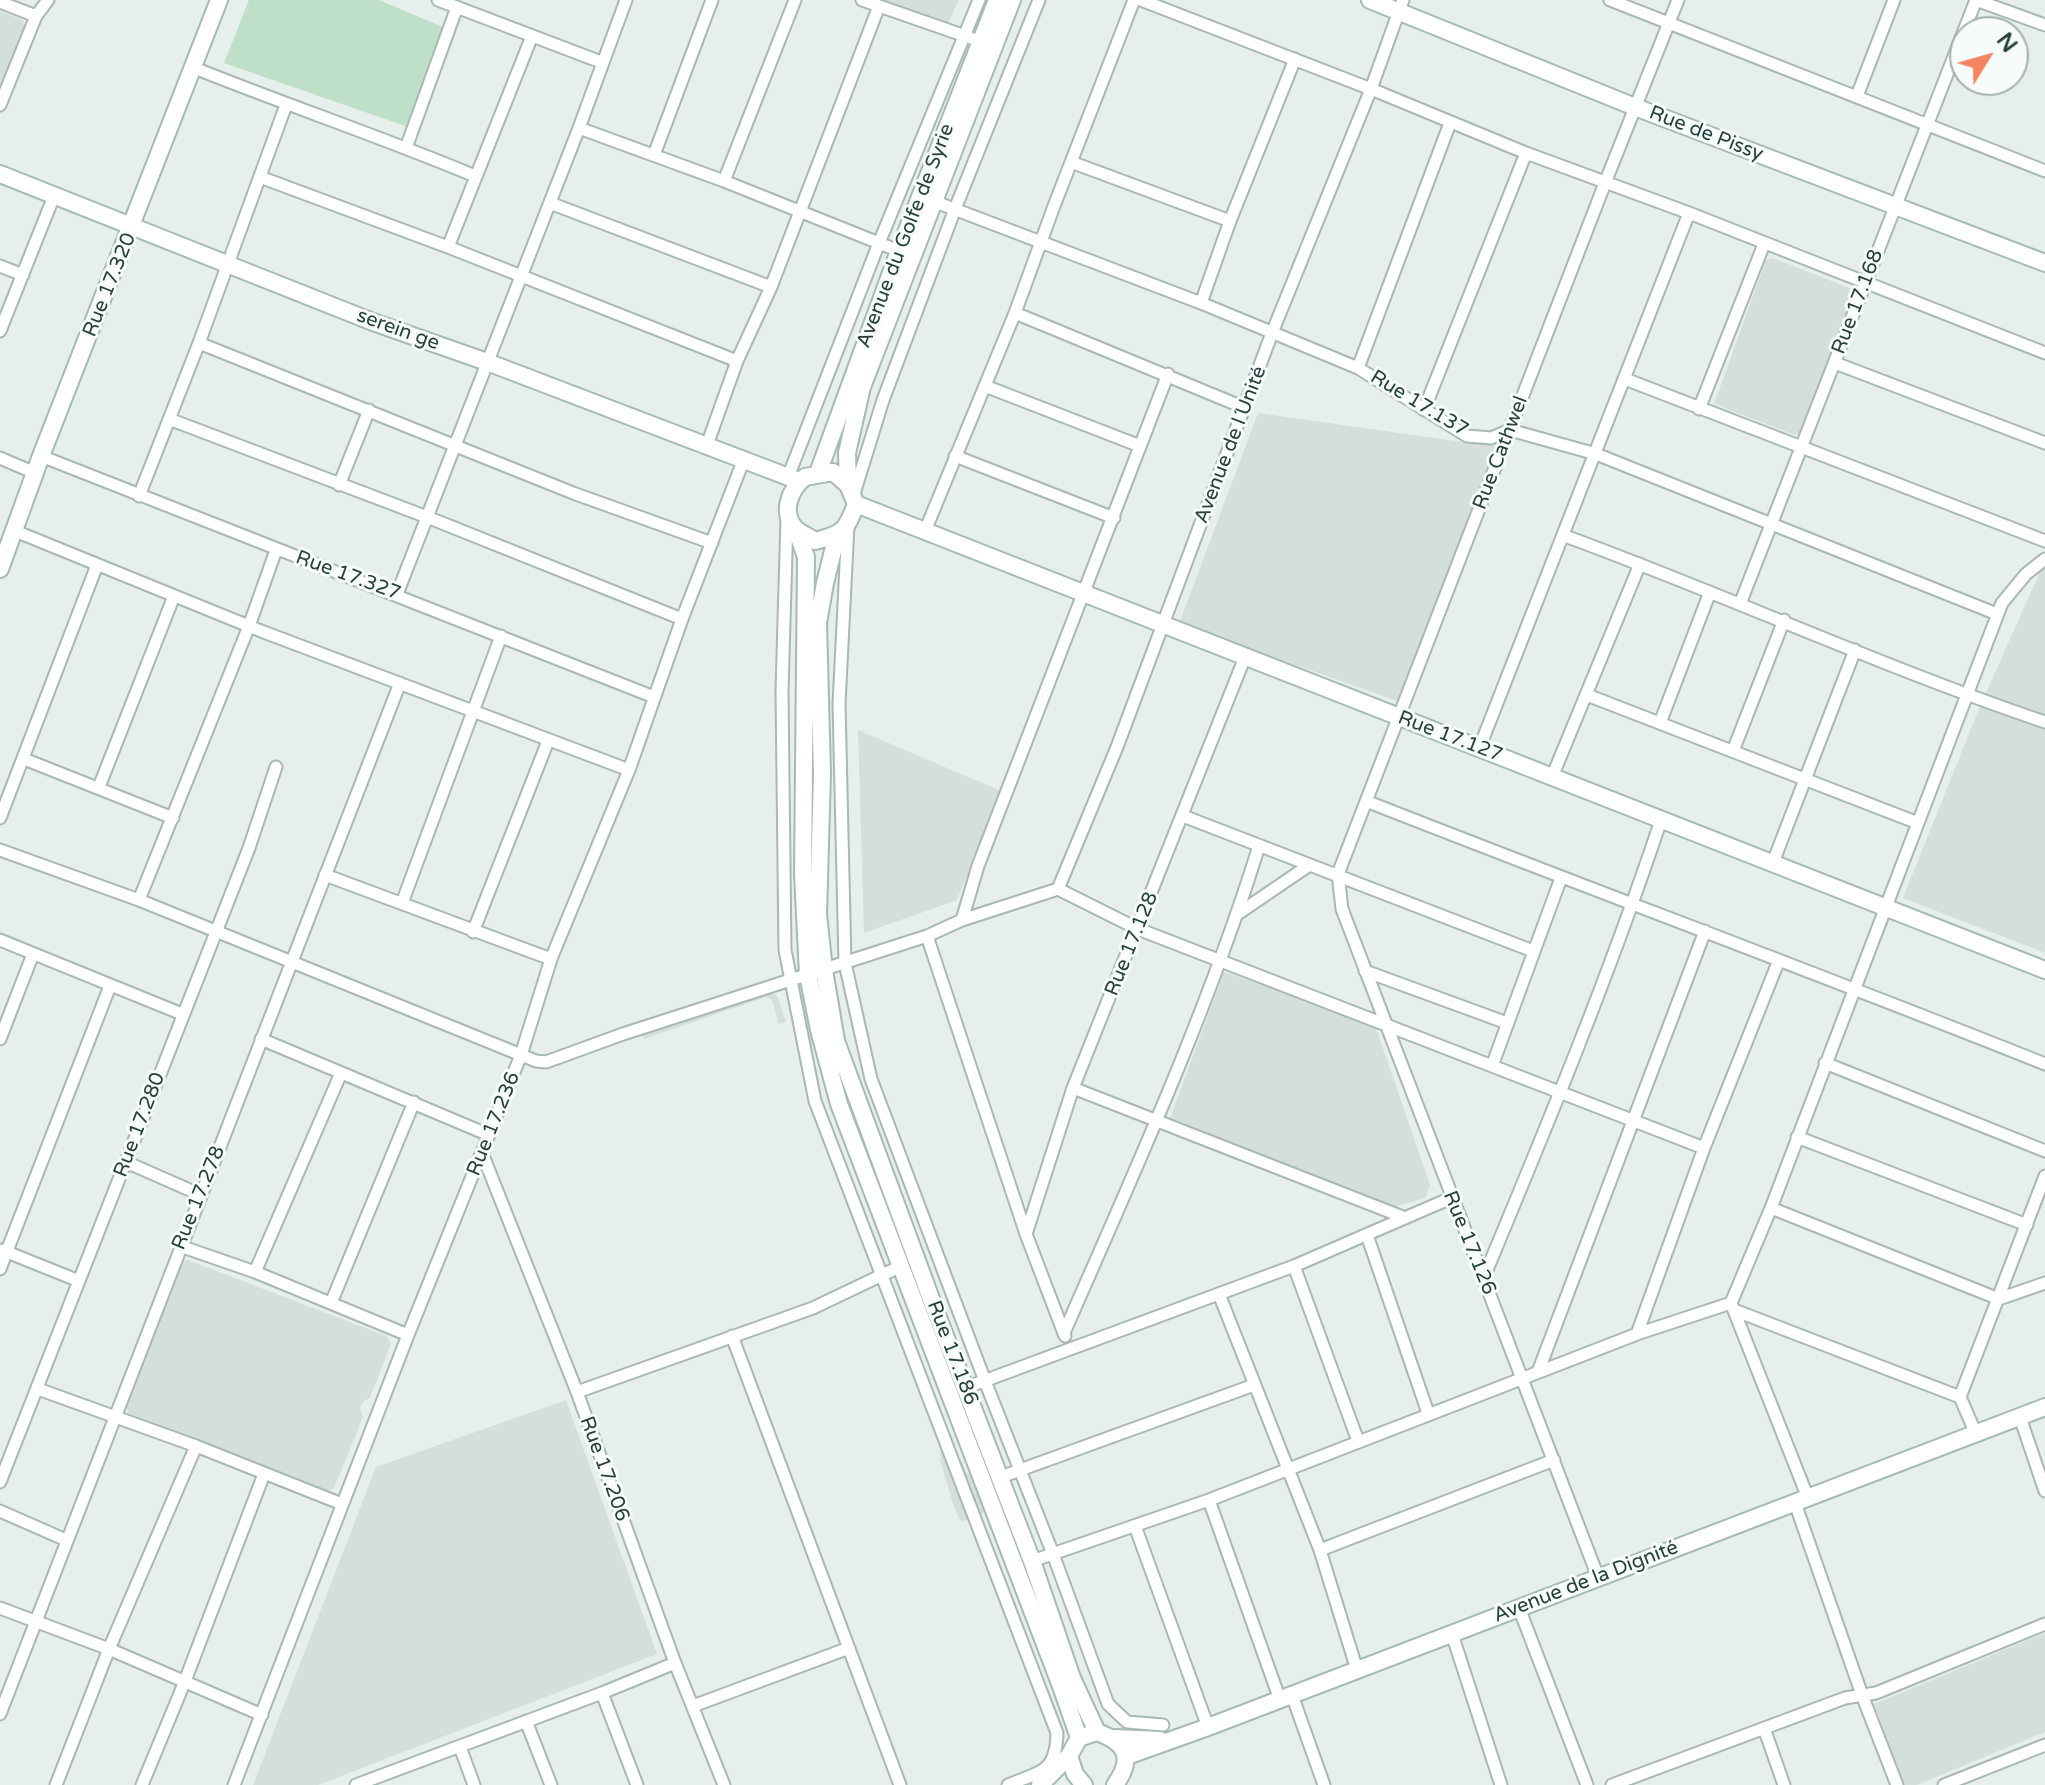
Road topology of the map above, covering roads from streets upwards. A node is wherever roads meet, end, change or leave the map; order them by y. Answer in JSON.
{"nodes":[{"id":1,"x":48,"y":0,"type":"edge"},
{"id":2,"x":438,"y":0,"type":"edge"},
{"id":3,"x":626,"y":0,"type":"edge"},
{"id":4,"x":712,"y":0,"type":"edge"},
{"id":5,"x":795,"y":0,"type":"edge"},
{"id":6,"x":862,"y":0,"type":"edge"},
{"id":7,"x":979,"y":0,"type":"edge"},
{"id":8,"x":997,"y":0,"type":"edge"},
{"id":9,"x":1012,"y":0,"type":"edge"},
{"id":10,"x":1039,"y":0,"type":"edge"},
{"id":11,"x":1134,"y":0,"type":"edge"},
{"id":12,"x":1141,"y":0,"type":"edge"},
{"id":13,"x":1370,"y":0,"type":"edge"},
{"id":14,"x":1610,"y":0,"type":"edge"},
{"id":15,"x":1678,"y":0,"type":"edge"},
{"id":16,"x":1894,"y":0,"type":"edge"},
{"id":17,"x":1976,"y":0,"type":"edge"},
{"id":18,"x":0,"y":2,"type":"edge"},
{"id":19,"x":214,"y":2,"type":"edge"},
{"id":20,"x":1401,"y":5,"type":"edge"},
{"id":21,"x":879,"y":6,"type":"junction"},
{"id":22,"x":457,"y":7,"type":"junction"},
{"id":23,"x":36,"y":16,"type":"junction"},
{"id":24,"x":1669,"y":24,"type":"junction"},
{"id":25,"x":2045,"y":25,"type":"edge"},
{"id":26,"x":532,"y":36,"type":"junction"},
{"id":27,"x":964,"y":36,"type":"junction"},
{"id":28,"x":981,"y":42,"type":"junction"},
{"id":29,"x":1295,"y":59,"type":"junction"},
{"id":30,"x":601,"y":62,"type":"junction"},
{"id":31,"x":192,"y":67,"type":"junction"},
{"id":32,"x":1371,"y":89,"type":"junction"},
{"id":33,"x":1857,"y":96,"type":"junction"},
{"id":34,"x":0,"y":105,"type":"edge"},
{"id":35,"x":286,"y":105,"type":"junction"},
{"id":36,"x":1635,"y":107,"type":"junction"},
{"id":37,"x":1450,"y":123,"type":"junction"},
{"id":38,"x":1926,"y":124,"type":"junction"},
{"id":39,"x":579,"y":128,"type":"junction"},
{"id":40,"x":406,"y":148,"type":"junction"},
{"id":41,"x":1526,"y":153,"type":"junction"},
{"id":42,"x":654,"y":155,"type":"junction"},
{"id":43,"x":1071,"y":162,"type":"junction"},
{"id":44,"x":2045,"y":171,"type":"edge"},
{"id":45,"x":0,"y":174,"type":"edge"},
{"id":46,"x":475,"y":176,"type":"junction"},
{"id":47,"x":260,"y":177,"type":"junction"},
{"id":48,"x":724,"y":181,"type":"junction"},
{"id":49,"x":1605,"y":183,"type":"junction"},
{"id":50,"x":54,"y":196,"type":"junction"},
{"id":51,"x":933,"y":201,"type":"junction"},
{"id":52,"x":550,"y":203,"type":"junction"},
{"id":53,"x":1895,"y":206,"type":"junction"},
{"id":54,"x":955,"y":209,"type":"junction"},
{"id":55,"x":800,"y":212,"type":"junction"},
{"id":56,"x":1689,"y":213,"type":"junction"},
{"id":57,"x":1230,"y":221,"type":"junction"},
{"id":58,"x":132,"y":227,"type":"junction"},
{"id":59,"x":879,"y":243,"type":"junction"},
{"id":60,"x":1040,"y":243,"type":"junction"},
{"id":61,"x":1764,"y":244,"type":"junction"},
{"id":62,"x":448,"y":247,"type":"junction"},
{"id":63,"x":899,"y":251,"type":"junction"},
{"id":64,"x":228,"y":263,"type":"junction"},
{"id":65,"x":2045,"y":263,"type":"edge"},
{"id":66,"x":0,"y":266,"type":"edge"},
{"id":67,"x":23,"y":275,"type":"junction"},
{"id":68,"x":520,"y":276,"type":"junction"},
{"id":69,"x":1865,"y":284,"type":"junction"},
{"id":70,"x":771,"y":287,"type":"junction"},
{"id":71,"x":1201,"y":303,"type":"junction"},
{"id":72,"x":1015,"y":313,"type":"junction"},
{"id":73,"x":0,"y":331,"type":"edge"},
{"id":74,"x":1272,"y":333,"type":"junction"},
{"id":75,"x":199,"y":343,"type":"junction"},
{"id":76,"x":2045,"y":353,"type":"edge"},
{"id":77,"x":737,"y":361,"type":"junction"},
{"id":78,"x":487,"y":362,"type":"junction"},
{"id":79,"x":1835,"y":363,"type":"junction"},
{"id":80,"x":1358,"y":368,"type":"junction"},
{"id":81,"x":1168,"y":374,"type":"junction"},
{"id":82,"x":1625,"y":379,"type":"junction"},
{"id":83,"x":985,"y":386,"type":"junction"},
{"id":84,"x":1245,"y":408,"type":"junction"},
{"id":85,"x":1699,"y":409,"type":"junction"},
{"id":86,"x":369,"y":410,"type":"junction"},
{"id":87,"x":1424,"y":410,"type":"junction"},
{"id":88,"x":169,"y":419,"type":"junction"},
{"id":89,"x":1510,"y":430,"type":"junction"},
{"id":90,"x":2045,"y":443,"type":"edge"},
{"id":91,"x":454,"y":444,"type":"junction"},
{"id":92,"x":707,"y":445,"type":"junction"},
{"id":93,"x":1140,"y":446,"type":"junction"},
{"id":94,"x":1803,"y":448,"type":"junction"},
{"id":95,"x":1596,"y":454,"type":"junction"},
{"id":96,"x":41,"y":456,"type":"junction"},
{"id":97,"x":955,"y":456,"type":"junction"},
{"id":98,"x":0,"y":458,"type":"edge"},
{"id":99,"x":744,"y":459,"type":"junction"},
{"id":100,"x":35,"y":473,"type":"junction"},
{"id":101,"x":818,"y":473,"type":"junction"},
{"id":102,"x":794,"y":479,"type":"junction"},
{"id":103,"x":339,"y":485,"type":"junction"},
{"id":104,"x":139,"y":496,"type":"junction"},
{"id":105,"x":852,"y":496,"type":"junction"},
{"id":106,"x":787,"y":513,"type":"junction"},
{"id":107,"x":427,"y":517,"type":"junction"},
{"id":108,"x":1114,"y":518,"type":"junction"},
{"id":109,"x":1772,"y":524,"type":"junction"},
{"id":110,"x":796,"y":529,"type":"junction"},
{"id":111,"x":843,"y":530,"type":"junction"},
{"id":112,"x":15,"y":531,"type":"junction"},
{"id":113,"x":925,"y":531,"type":"junction"},
{"id":114,"x":1565,"y":536,"type":"junction"},
{"id":115,"x":2045,"y":541,"type":"edge"},
{"id":116,"x":712,"y":543,"type":"junction"},
{"id":117,"x":276,"y":550,"type":"junction"},
{"id":118,"x":2045,"y":559,"type":"edge"},
{"id":119,"x":1640,"y":564,"type":"junction"},
{"id":120,"x":97,"y":565,"type":"junction"},
{"id":121,"x":0,"y":569,"type":"edge"},
{"id":122,"x":1710,"y":592,"type":"junction"},
{"id":123,"x":1085,"y":593,"type":"junction"},
{"id":124,"x":397,"y":594,"type":"junction"},
{"id":125,"x":174,"y":596,"type":"junction"},
{"id":126,"x":1740,"y":604,"type":"junction"},
{"id":127,"x":1997,"y":614,"type":"junction"},
{"id":128,"x":682,"y":619,"type":"junction"},
{"id":129,"x":1784,"y":620,"type":"junction"},
{"id":130,"x":1162,"y":625,"type":"junction"},
{"id":131,"x":249,"y":626,"type":"junction"},
{"id":132,"x":501,"y":636,"type":"junction"},
{"id":133,"x":1855,"y":650,"type":"junction"},
{"id":134,"x":1245,"y":657,"type":"junction"},
{"id":135,"x":400,"y":683,"type":"junction"},
{"id":136,"x":1587,"y":695,"type":"junction"},
{"id":137,"x":1968,"y":696,"type":"junction"},
{"id":138,"x":654,"y":697,"type":"junction"},
{"id":139,"x":474,"y":711,"type":"junction"},
{"id":140,"x":1399,"y":718,"type":"junction"},
{"id":141,"x":2045,"y":722,"type":"edge"},
{"id":142,"x":1660,"y":723,"type":"junction"},
{"id":143,"x":548,"y":741,"type":"junction"},
{"id":144,"x":1479,"y":749,"type":"junction"},
{"id":145,"x":1733,"y":751,"type":"junction"},
{"id":146,"x":24,"y":759,"type":"junction"},
{"id":147,"x":276,"y":767,"type":"dead end"},
{"id":148,"x":629,"y":770,"type":"junction"},
{"id":149,"x":1552,"y":777,"type":"junction"},
{"id":150,"x":1805,"y":778,"type":"junction"},
{"id":151,"x":99,"y":787,"type":"junction"},
{"id":152,"x":1366,"y":801,"type":"junction"},
{"id":153,"x":1183,"y":816,"type":"junction"},
{"id":154,"x":0,"y":818,"type":"edge"},
{"id":155,"x":173,"y":818,"type":"junction"},
{"id":156,"x":1661,"y":820,"type":"junction"},
{"id":157,"x":1918,"y":823,"type":"junction"},
{"id":158,"x":1259,"y":846,"type":"junction"},
{"id":159,"x":0,"y":850,"type":"edge"},
{"id":160,"x":1772,"y":865,"type":"junction"},
{"id":161,"x":1308,"y":866,"type":"junction"},
{"id":162,"x":1338,"y":874,"type":"junction"},
{"id":163,"x":325,"y":875,"type":"junction"},
{"id":164,"x":1561,"y":878,"type":"junction"},
{"id":165,"x":1058,"y":889,"type":"junction"},
{"id":166,"x":139,"y":900,"type":"junction"},
{"id":167,"x":402,"y":903,"type":"junction"},
{"id":168,"x":1634,"y":903,"type":"junction"},
{"id":169,"x":1342,"y":909,"type":"joint"},
{"id":170,"x":1886,"y":910,"type":"junction"},
{"id":171,"x":1238,"y":914,"type":"junction"},
{"id":172,"x":962,"y":920,"type":"junction"},
{"id":173,"x":1138,"y":929,"type":"junction"},
{"id":174,"x":217,"y":930,"type":"junction"},
{"id":175,"x":1705,"y":931,"type":"junction"},
{"id":176,"x":473,"y":932,"type":"junction"},
{"id":177,"x":927,"y":936,"type":"junction"},
{"id":178,"x":0,"y":940,"type":"edge"},
{"id":179,"x":1533,"y":951,"type":"junction"},
{"id":180,"x":33,"y":954,"type":"junction"},
{"id":181,"x":551,"y":959,"type":"junction"},
{"id":182,"x":1220,"y":960,"type":"junction"},
{"id":183,"x":1779,"y":960,"type":"junction"},
{"id":184,"x":293,"y":961,"type":"junction"},
{"id":185,"x":845,"y":963,"type":"junction"},
{"id":186,"x":2045,"y":970,"type":"edge"},
{"id":187,"x":1365,"y":971,"type":"junction"},
{"id":188,"x":816,"y":972,"type":"junction"},
{"id":189,"x":789,"y":981,"type":"junction"},
{"id":190,"x":110,"y":986,"type":"junction"},
{"id":191,"x":1856,"y":988,"type":"junction"},
{"id":192,"x":182,"y":1014,"type":"junction"},
{"id":193,"x":1507,"y":1023,"type":"junction"},
{"id":194,"x":1387,"y":1025,"type":"junction"},
{"id":195,"x":0,"y":1039,"type":"edge"},
{"id":196,"x":261,"y":1039,"type":"junction"},
{"id":197,"x":521,"y":1055,"type":"junction"},
{"id":198,"x":1825,"y":1063,"type":"junction"},
{"id":199,"x":2045,"y":1064,"type":"edge"},
{"id":200,"x":1492,"y":1066,"type":"junction"},
{"id":201,"x":341,"y":1073,"type":"junction"},
{"id":202,"x":1073,"y":1088,"type":"junction"},
{"id":203,"x":1561,"y":1094,"type":"junction"},
{"id":204,"x":414,"y":1102,"type":"junction"},
{"id":205,"x":1156,"y":1121,"type":"junction"},
{"id":206,"x":1635,"y":1121,"type":"junction"},
{"id":207,"x":489,"y":1135,"type":"junction"},
{"id":208,"x":1797,"y":1137,"type":"junction"},
{"id":209,"x":1704,"y":1148,"type":"junction"},
{"id":210,"x":2045,"y":1151,"type":"edge"},
{"id":211,"x":482,"y":1153,"type":"junction"},
{"id":212,"x":126,"y":1162,"type":"junction"},
{"id":213,"x":2045,"y":1176,"type":"edge"},
{"id":214,"x":201,"y":1195,"type":"junction"},
{"id":215,"x":1451,"y":1198,"type":"junction"},
{"id":216,"x":1771,"y":1208,"type":"junction"},
{"id":217,"x":1403,"y":1217,"type":"junction"},
{"id":218,"x":2027,"y":1225,"type":"junction"},
{"id":219,"x":1026,"y":1234,"type":"junction"},
{"id":220,"x":1367,"y":1235,"type":"junction"},
{"id":221,"x":180,"y":1246,"type":"junction"},
{"id":222,"x":3,"y":1251,"type":"edge"},
{"id":223,"x":901,"y":1266,"type":"junction"},
{"id":224,"x":1294,"y":1266,"type":"junction"},
{"id":225,"x":0,"y":1269,"type":"edge"},
{"id":226,"x":255,"y":1272,"type":"junction"},
{"id":227,"x":882,"y":1273,"type":"junction"},
{"id":228,"x":1484,"y":1277,"type":"junction"},
{"id":229,"x":79,"y":1281,"type":"junction"},
{"id":230,"x":2045,"y":1283,"type":"edge"},
{"id":231,"x":1219,"y":1294,"type":"junction"},
{"id":232,"x":1999,"y":1299,"type":"junction"},
{"id":233,"x":331,"y":1303,"type":"junction"},
{"id":234,"x":1732,"y":1306,"type":"junction"},
{"id":235,"x":1064,"y":1333,"type":"junction"},
{"id":236,"x":1637,"y":1334,"type":"junction"},
{"id":237,"x":408,"y":1335,"type":"junction"},
{"id":238,"x":732,"y":1336,"type":"junction"},
{"id":239,"x":1069,"y":1350,"type":"junction"},
{"id":240,"x":1538,"y":1372,"type":"junction"},
{"id":241,"x":1521,"y":1378,"type":"junction"},
{"id":242,"x":985,"y":1381,"type":"junction"},
{"id":243,"x":1254,"y":1385,"type":"junction"},
{"id":244,"x":965,"y":1388,"type":"junction"},
{"id":245,"x":38,"y":1389,"type":"junction"},
{"id":246,"x":577,"y":1392,"type":"junction"},
{"id":247,"x":1960,"y":1397,"type":"junction"},
{"id":248,"x":2045,"y":1407,"type":"edge"},
{"id":249,"x":1428,"y":1413,"type":"junction"},
{"id":250,"x":2020,"y":1417,"type":"junction"},
{"id":251,"x":112,"y":1418,"type":"junction"},
{"id":252,"x":1976,"y":1434,"type":"junction"},
{"id":253,"x":1358,"y":1441,"type":"junction"},
{"id":254,"x":196,"y":1446,"type":"junction"},
{"id":255,"x":1554,"y":1460,"type":"junction"},
{"id":256,"x":1287,"y":1469,"type":"junction"},
{"id":257,"x":1020,"y":1470,"type":"junction"},
{"id":258,"x":264,"y":1474,"type":"junction"},
{"id":259,"x":998,"y":1478,"type":"junction"},
{"id":260,"x":0,"y":1482,"type":"edge"},
{"id":261,"x":2045,"y":1491,"type":"edge"},
{"id":262,"x":1209,"y":1500,"type":"junction"},
{"id":263,"x":1801,"y":1500,"type":"junction"},
{"id":264,"x":342,"y":1504,"type":"junction"},
{"id":265,"x":0,"y":1511,"type":"edge"},
{"id":266,"x":1135,"y":1526,"type":"junction"},
{"id":267,"x":66,"y":1540,"type":"junction"},
{"id":268,"x":1320,"y":1550,"type":"junction"},
{"id":269,"x":1053,"y":1554,"type":"junction"},
{"id":270,"x":1032,"y":1561,"type":"junction"},
{"id":271,"x":1598,"y":1577,"type":"junction"},
{"id":272,"x":0,"y":1608,"type":"edge"},
{"id":273,"x":1519,"y":1608,"type":"junction"},
{"id":274,"x":35,"y":1621,"type":"junction"},
{"id":275,"x":2045,"y":1624,"type":"edge"},
{"id":276,"x":1452,"y":1634,"type":"junction"},
{"id":277,"x":849,"y":1648,"type":"junction"},
{"id":278,"x":109,"y":1649,"type":"junction"},
{"id":279,"x":675,"y":1663,"type":"junction"},
{"id":280,"x":1357,"y":1670,"type":"junction"},
{"id":281,"x":185,"y":1681,"type":"junction"},
{"id":282,"x":602,"y":1693,"type":"junction"},
{"id":283,"x":1862,"y":1695,"type":"junction"},
{"id":284,"x":1286,"y":1697,"type":"junction"},
{"id":285,"x":693,"y":1706,"type":"junction"},
{"id":286,"x":0,"y":1714,"type":"edge"},
{"id":287,"x":262,"y":1715,"type":"junction"},
{"id":288,"x":526,"y":1721,"type":"junction"},
{"id":289,"x":1208,"y":1727,"type":"junction"},
{"id":290,"x":1764,"y":1728,"type":"junction"},
{"id":291,"x":1097,"y":1732,"type":"junction"},
{"id":292,"x":1166,"y":1733,"type":"junction"},
{"id":293,"x":1079,"y":1738,"type":"junction"},
{"id":294,"x":1115,"y":1738,"type":"junction"},
{"id":295,"x":2045,"y":1745,"type":"edge"},
{"id":296,"x":460,"y":1747,"type":"junction"},
{"id":297,"x":1069,"y":1756,"type":"junction"},
{"id":298,"x":1127,"y":1756,"type":"junction"},
{"id":299,"x":389,"y":1772,"type":"junction"},
{"id":300,"x":56,"y":1785,"type":"edge"},
{"id":301,"x":142,"y":1785,"type":"edge"},
{"id":302,"x":234,"y":1785,"type":"edge"},
{"id":303,"x":356,"y":1785,"type":"edge"},
{"id":304,"x":394,"y":1785,"type":"edge"},
{"id":305,"x":474,"y":1785,"type":"edge"},
{"id":306,"x":551,"y":1785,"type":"edge"},
{"id":307,"x":637,"y":1785,"type":"edge"},
{"id":308,"x":724,"y":1785,"type":"edge"},
{"id":309,"x":900,"y":1785,"type":"edge"},
{"id":310,"x":1008,"y":1785,"type":"edge"},
{"id":311,"x":1040,"y":1785,"type":"edge"},
{"id":312,"x":1084,"y":1785,"type":"edge"},
{"id":313,"x":1115,"y":1785,"type":"edge"},
{"id":314,"x":1324,"y":1785,"type":"edge"},
{"id":315,"x":1501,"y":1785,"type":"edge"},
{"id":316,"x":1587,"y":1785,"type":"edge"},
{"id":317,"x":1612,"y":1785,"type":"edge"},
{"id":318,"x":1784,"y":1785,"type":"edge"},
{"id":319,"x":1897,"y":1785,"type":"edge"},
{"id":320,"x":1944,"y":1785,"type":"edge"}],
"edges":[{"from":1,"to":23,"type":"street"},
{"from":2,"to":22,"type":"street"},
{"from":3,"to":30,"type":"street"},
{"from":4,"to":42,"type":"street"},
{"from":5,"to":48,"type":"street"},
{"from":6,"to":21,"type":"street"},
{"from":7,"to":27,"type":"street"},
{"from":8,"to":28,"type":"street","name":"Avenue du Golfe de Syrie"},
{"from":9,"to":51,"type":"street"},
{"from":10,"to":54,"type":"street"},
{"from":11,"to":43,"type":"street"},
{"from":12,"to":29,"type":"street"},
{"from":13,"to":20,"type":"street","name":"Rue de Pissy"},
{"from":14,"to":24,"type":"street"},
{"from":15,"to":24,"type":"street","name":"Rue Cathwel"},
{"from":16,"to":33,"type":"street"},
{"from":17,"to":25,"type":"street"},
{"from":17,"to":38,"type":"street","name":"Rue 17.168"},
{"from":18,"to":23,"type":"street"},
{"from":19,"to":31,"type":"street","name":"Rue 17.320"},
{"from":20,"to":32,"type":"street","name":"Avenue de l´Unité"},
{"from":20,"to":36,"type":"street","name":"Rue de Pissy"},
{"from":21,"to":27,"type":"street"},
{"from":21,"to":55,"type":"street"},
{"from":22,"to":26,"type":"street"},
{"from":22,"to":40,"type":"street"},
{"from":23,"to":34,"type":"street"},
{"from":24,"to":33,"type":"street"},
{"from":24,"to":36,"type":"street","name":"Rue Cathwel"},
{"from":26,"to":30,"type":"street"},
{"from":26,"to":46,"type":"street"},
{"from":27,"to":28,"type":"street"},
{"from":27,"to":59,"type":"street"},
{"from":28,"to":63,"type":"street","name":"Avenue du Golfe de Syrie"},
{"from":29,"to":32,"type":"street"},
{"from":29,"to":57,"type":"street"},
{"from":30,"to":39,"type":"street"},
{"from":31,"to":35,"type":"street"},
{"from":31,"to":58,"type":"street","name":"Rue 17.320"},
{"from":32,"to":37,"type":"street"},
{"from":32,"to":74,"type":"street","name":"Avenue de l´Unité"},
{"from":33,"to":38,"type":"street"},
{"from":35,"to":40,"type":"street"},
{"from":35,"to":47,"type":"street"},
{"from":36,"to":49,"type":"street","name":"Rue Cathwel"},
{"from":36,"to":53,"type":"street","name":"Rue de Pissy"},
{"from":37,"to":41,"type":"street"},
{"from":37,"to":80,"type":"street"},
{"from":38,"to":44,"type":"street"},
{"from":38,"to":53,"type":"street","name":"Rue 17.168"},
{"from":39,"to":42,"type":"street"},
{"from":39,"to":52,"type":"street"},
{"from":40,"to":46,"type":"street"},
{"from":41,"to":49,"type":"street"},
{"from":41,"to":87,"type":"street"},
{"from":42,"to":48,"type":"street"},
{"from":43,"to":57,"type":"street"},
{"from":43,"to":60,"type":"street"},
{"from":45,"to":50,"type":"street","name":"serein ge"},
{"from":46,"to":62,"type":"street"},
{"from":47,"to":62,"type":"street"},
{"from":47,"to":64,"type":"street"},
{"from":48,"to":55,"type":"street"},
{"from":49,"to":56,"type":"street"},
{"from":49,"to":89,"type":"street","name":"Rue Cathwel"},
{"from":50,"to":58,"type":"street","name":"serein ge"},
{"from":50,"to":67,"type":"street"},
{"from":51,"to":54,"type":"street","name":"Rue 17.137"},
{"from":51,"to":105,"type":"street"},
{"from":52,"to":68,"type":"street"},
{"from":52,"to":70,"type":"street"},
{"from":53,"to":65,"type":"street","name":"Rue de Pissy"},
{"from":53,"to":69,"type":"street","name":"Rue 17.168"},
{"from":54,"to":60,"type":"street","name":"Rue 17.137"},
{"from":54,"to":105,"type":"street"},
{"from":55,"to":59,"type":"street"},
{"from":55,"to":70,"type":"street"},
{"from":56,"to":61,"type":"street"},
{"from":56,"to":82,"type":"street"},
{"from":57,"to":71,"type":"street"},
{"from":58,"to":64,"type":"street","name":"serein ge"},
{"from":58,"to":96,"type":"street","name":"Rue 17.320"},
{"from":59,"to":63,"type":"street"},
{"from":59,"to":102,"type":"street"},
{"from":60,"to":71,"type":"street","name":"Rue 17.137"},
{"from":60,"to":72,"type":"street"},
{"from":61,"to":69,"type":"street"},
{"from":61,"to":85,"type":"street"},
{"from":62,"to":68,"type":"street"},
{"from":63,"to":101,"type":"street","name":"Avenue du Golfe de Syrie"},
{"from":64,"to":75,"type":"street"},
{"from":64,"to":78,"type":"street","name":"serein ge"},
{"from":66,"to":67,"type":"street"},
{"from":67,"to":73,"type":"street"},
{"from":68,"to":77,"type":"street"},
{"from":68,"to":78,"type":"street"},
{"from":69,"to":76,"type":"street"},
{"from":69,"to":79,"type":"street","name":"Rue 17.168"},
{"from":70,"to":77,"type":"street"},
{"from":71,"to":74,"type":"street","name":"Rue 17.137"},
{"from":72,"to":81,"type":"street"},
{"from":72,"to":83,"type":"street"},
{"from":74,"to":80,"type":"street","name":"Rue 17.137"},
{"from":74,"to":84,"type":"street","name":"Avenue de l´Unité"},
{"from":75,"to":86,"type":"street"},
{"from":75,"to":88,"type":"street"},
{"from":77,"to":92,"type":"street"},
{"from":78,"to":91,"type":"street"},
{"from":78,"to":92,"type":"street","name":"serein ge"},
{"from":79,"to":90,"type":"street"},
{"from":79,"to":94,"type":"street","name":"Rue 17.168"},
{"from":80,"to":87,"type":"street","name":"Rue 17.137"},
{"from":81,"to":84,"type":"street"},
{"from":81,"to":93,"type":"street"},
{"from":82,"to":85,"type":"street"},
{"from":82,"to":95,"type":"street"},
{"from":83,"to":93,"type":"street"},
{"from":83,"to":97,"type":"street"},
{"from":84,"to":130,"type":"street","name":"Avenue de l´Unité"},
{"from":85,"to":94,"type":"street"},
{"from":86,"to":91,"type":"street"},
{"from":86,"to":103,"type":"street"},
{"from":87,"to":89,"type":"street","name":"Rue 17.137"},
{"from":88,"to":103,"type":"street"},
{"from":88,"to":104,"type":"street"},
{"from":89,"to":95,"type":"street","name":"Rue 17.137"},
{"from":89,"to":140,"type":"street","name":"Rue Cathwel"},
{"from":91,"to":107,"type":"street"},
{"from":91,"to":116,"type":"street"},
{"from":92,"to":99,"type":"street","name":"serein ge"},
{"from":93,"to":108,"type":"street"},
{"from":94,"to":109,"type":"street","name":"Rue 17.168"},
{"from":94,"to":115,"type":"street"},
{"from":95,"to":109,"type":"street","name":"Rue 17.137"},
{"from":95,"to":114,"type":"street"},
{"from":96,"to":100,"type":"street","name":"Rue 17.320"},
{"from":96,"to":104,"type":"street","name":"Rue 17.327"},
{"from":97,"to":108,"type":"street"},
{"from":97,"to":113,"type":"street"},
{"from":98,"to":100,"type":"street"},
{"from":99,"to":102,"type":"street","name":"serein ge"},
{"from":99,"to":116,"type":"street","name":"Rue 17.236"},
{"from":100,"to":112,"type":"street","name":"Rue 17.320"},
{"from":101,"to":102,"type":"street"},
{"from":101,"to":105,"type":"street"},
{"from":102,"to":106,"type":"street"},
{"from":103,"to":107,"type":"street"},
{"from":104,"to":117,"type":"street","name":"Rue 17.327"},
{"from":105,"to":111,"type":"street"},
{"from":105,"to":113,"type":"street","name":"Rue 17.127"},
{"from":106,"to":110,"type":"street"},
{"from":106,"to":189,"type":"street"},
{"from":107,"to":124,"type":"street"},
{"from":107,"to":128,"type":"street"},
{"from":108,"to":123,"type":"street"},
{"from":109,"to":126,"type":"street","name":"Rue 17.168"},
{"from":109,"to":127,"type":"street","name":"Rue 17.137"},
{"from":110,"to":111,"type":"street"},
{"from":110,"to":188,"type":"street"},
{"from":111,"to":185,"type":"street"},
{"from":111,"to":188,"type":"street"},
{"from":112,"to":120,"type":"street"},
{"from":112,"to":121,"type":"street","name":"Rue 17.320"},
{"from":113,"to":123,"type":"street","name":"Rue 17.127"},
{"from":114,"to":119,"type":"street"},
{"from":114,"to":144,"type":"street"},
{"from":116,"to":128,"type":"street","name":"Rue 17.236"},
{"from":117,"to":124,"type":"street","name":"Rue 17.327"},
{"from":117,"to":131,"type":"street"},
{"from":118,"to":127,"type":"street"},
{"from":119,"to":122,"type":"street"},
{"from":119,"to":136,"type":"street"},
{"from":120,"to":125,"type":"street"},
{"from":120,"to":146,"type":"street"},
{"from":122,"to":126,"type":"street"},
{"from":122,"to":142,"type":"street"},
{"from":123,"to":130,"type":"street","name":"Rue 17.127"},
{"from":123,"to":172,"type":"street"},
{"from":124,"to":132,"type":"street","name":"Rue 17.327"},
{"from":125,"to":131,"type":"street"},
{"from":125,"to":151,"type":"street"},
{"from":126,"to":129,"type":"street"},
{"from":127,"to":137,"type":"street"},
{"from":128,"to":138,"type":"street","name":"Rue 17.236"},
{"from":129,"to":133,"type":"street"},
{"from":129,"to":145,"type":"street"},
{"from":130,"to":134,"type":"street","name":"Rue 17.127"},
{"from":130,"to":165,"type":"street","name":"Avenue de l´Unité"},
{"from":131,"to":135,"type":"street"},
{"from":131,"to":155,"type":"street"},
{"from":132,"to":138,"type":"street","name":"Rue 17.327"},
{"from":132,"to":139,"type":"street"},
{"from":133,"to":137,"type":"street"},
{"from":133,"to":150,"type":"street"},
{"from":134,"to":140,"type":"street","name":"Rue 17.127"},
{"from":134,"to":153,"type":"street","name":"Rue 17.128"},
{"from":135,"to":139,"type":"street"},
{"from":135,"to":163,"type":"street","name":"Rue 17.278"},
{"from":136,"to":142,"type":"street"},
{"from":136,"to":149,"type":"street"},
{"from":137,"to":141,"type":"street"},
{"from":137,"to":157,"type":"street"},
{"from":138,"to":148,"type":"street","name":"Rue 17.236"},
{"from":139,"to":143,"type":"street"},
{"from":139,"to":167,"type":"street"},
{"from":140,"to":144,"type":"street","name":"Rue 17.127"},
{"from":140,"to":152,"type":"street","name":"Rue Cathwel"},
{"from":142,"to":145,"type":"street"},
{"from":143,"to":148,"type":"street"},
{"from":143,"to":176,"type":"street"},
{"from":144,"to":149,"type":"street","name":"Rue 17.127"},
{"from":145,"to":150,"type":"street"},
{"from":146,"to":151,"type":"street"},
{"from":146,"to":154,"type":"street"},
{"from":147,"to":174,"type":"street","name":"Rue 17.280"},
{"from":148,"to":181,"type":"street","name":"Rue 17.236"},
{"from":149,"to":156,"type":"street","name":"Rue 17.127"},
{"from":150,"to":157,"type":"street"},
{"from":150,"to":160,"type":"street"},
{"from":151,"to":155,"type":"street"},
{"from":152,"to":162,"type":"street","name":"Rue Cathwel"},
{"from":152,"to":164,"type":"street"},
{"from":153,"to":158,"type":"street"},
{"from":153,"to":173,"type":"street","name":"Rue 17.128"},
{"from":155,"to":166,"type":"street"},
{"from":156,"to":160,"type":"street","name":"Rue 17.127"},
{"from":156,"to":168,"type":"street"},
{"from":157,"to":170,"type":"street"},
{"from":158,"to":161,"type":"street"},
{"from":158,"to":171,"type":"street"},
{"from":159,"to":166,"type":"street"},
{"from":160,"to":170,"type":"street","name":"Rue 17.127"},
{"from":161,"to":162,"type":"street"},
{"from":161,"to":171,"type":"street"},
{"from":162,"to":169,"type":"street","name":"Rue Cathwel"},
{"from":162,"to":179,"type":"street"},
{"from":163,"to":167,"type":"street"},
{"from":163,"to":184,"type":"street","name":"Rue 17.278"},
{"from":164,"to":168,"type":"street"},
{"from":164,"to":179,"type":"street"},
{"from":165,"to":172,"type":"street"},
{"from":165,"to":173,"type":"street"},
{"from":166,"to":174,"type":"street"},
{"from":167,"to":176,"type":"street"},
{"from":168,"to":175,"type":"street"},
{"from":168,"to":203,"type":"street"},
{"from":169,"to":187,"type":"street","name":"Rue 17.126"},
{"from":170,"to":186,"type":"street","name":"Rue 17.127"},
{"from":170,"to":191,"type":"street"},
{"from":171,"to":182,"type":"street"},
{"from":172,"to":177,"type":"street"},
{"from":173,"to":182,"type":"street"},
{"from":173,"to":202,"type":"street","name":"Rue 17.128"},
{"from":174,"to":184,"type":"street"},
{"from":174,"to":192,"type":"street","name":"Rue 17.280"},
{"from":175,"to":183,"type":"street"},
{"from":175,"to":206,"type":"street"},
{"from":176,"to":181,"type":"street"},
{"from":177,"to":185,"type":"street"},
{"from":177,"to":219,"type":"street"},
{"from":178,"to":180,"type":"street"},
{"from":179,"to":193,"type":"street"},
{"from":180,"to":190,"type":"street"},
{"from":180,"to":195,"type":"street"},
{"from":181,"to":197,"type":"street","name":"Rue 17.236"},
{"from":182,"to":194,"type":"street"},
{"from":182,"to":205,"type":"street"},
{"from":183,"to":191,"type":"street"},
{"from":183,"to":209,"type":"street"},
{"from":184,"to":196,"type":"street","name":"Rue 17.278"},
{"from":184,"to":197,"type":"street"},
{"from":185,"to":188,"type":"street"},
{"from":185,"to":242,"type":"street"},
{"from":187,"to":193,"type":"street"},
{"from":187,"to":194,"type":"street","name":"Rue 17.126"},
{"from":188,"to":189,"type":"street"},
{"from":188,"to":223,"type":"street"},
{"from":188,"to":244,"type":"street","name":"Rue 17.186"},
{"from":189,"to":197,"type":"street"},
{"from":189,"to":227,"type":"street"},
{"from":190,"to":192,"type":"street"},
{"from":190,"to":222,"type":"street"},
{"from":191,"to":198,"type":"street"},
{"from":191,"to":199,"type":"street"},
{"from":192,"to":212,"type":"street","name":"Rue 17.280"},
{"from":193,"to":200,"type":"street"},
{"from":194,"to":200,"type":"street"},
{"from":194,"to":215,"type":"street","name":"Rue 17.126"},
{"from":196,"to":201,"type":"street"},
{"from":196,"to":214,"type":"street","name":"Rue 17.278"},
{"from":197,"to":207,"type":"street","name":"Rue 17.236"},
{"from":198,"to":208,"type":"street"},
{"from":198,"to":210,"type":"street"},
{"from":200,"to":203,"type":"street"},
{"from":201,"to":204,"type":"street"},
{"from":201,"to":226,"type":"street"},
{"from":202,"to":205,"type":"street"},
{"from":202,"to":219,"type":"street","name":"Rue 17.128"},
{"from":203,"to":206,"type":"street"},
{"from":203,"to":228,"type":"street"},
{"from":204,"to":207,"type":"street"},
{"from":204,"to":233,"type":"street"},
{"from":205,"to":217,"type":"street"},
{"from":205,"to":235,"type":"street"},
{"from":206,"to":209,"type":"street"},
{"from":206,"to":240,"type":"street"},
{"from":207,"to":211,"type":"street","name":"Rue 17.236"},
{"from":208,"to":216,"type":"street"},
{"from":208,"to":218,"type":"street"},
{"from":209,"to":236,"type":"street"},
{"from":211,"to":237,"type":"street","name":"Rue 17.236"},
{"from":211,"to":246,"type":"street","name":"Rue 17.206"},
{"from":212,"to":214,"type":"street"},
{"from":212,"to":229,"type":"street","name":"Rue 17.280"},
{"from":213,"to":218,"type":"street"},
{"from":214,"to":221,"type":"street","name":"Rue 17.278"},
{"from":215,"to":217,"type":"street"},
{"from":215,"to":228,"type":"street","name":"Rue 17.126"},
{"from":216,"to":232,"type":"street"},
{"from":216,"to":234,"type":"street"},
{"from":217,"to":220,"type":"street"},
{"from":218,"to":232,"type":"street"},
{"from":219,"to":235,"type":"street"},
{"from":220,"to":224,"type":"street"},
{"from":220,"to":249,"type":"street"},
{"from":221,"to":226,"type":"street"},
{"from":221,"to":251,"type":"street","name":"Rue 17.278"},
{"from":222,"to":225,"type":"street"},
{"from":222,"to":229,"type":"street"},
{"from":223,"to":227,"type":"street"},
{"from":223,"to":293,"type":"street"},
{"from":224,"to":231,"type":"street"},
{"from":224,"to":253,"type":"street"},
{"from":226,"to":233,"type":"street"},
{"from":227,"to":238,"type":"street"},
{"from":227,"to":310,"type":"street"},
{"from":228,"to":241,"type":"street","name":"Rue 17.126"},
{"from":229,"to":245,"type":"street","name":"Rue 17.280"},
{"from":230,"to":232,"type":"street"},
{"from":231,"to":239,"type":"street"},
{"from":231,"to":243,"type":"street"},
{"from":232,"to":247,"type":"street"},
{"from":233,"to":237,"type":"street"},
{"from":234,"to":236,"type":"street"},
{"from":234,"to":247,"type":"street"},
{"from":234,"to":263,"type":"street"},
{"from":235,"to":239,"type":"street"},
{"from":236,"to":240,"type":"street"},
{"from":237,"to":264,"type":"street","name":"Rue 17.236"},
{"from":238,"to":246,"type":"street"},
{"from":238,"to":277,"type":"street"},
{"from":239,"to":242,"type":"street"},
{"from":240,"to":241,"type":"street"},
{"from":241,"to":249,"type":"street"},
{"from":241,"to":255,"type":"street","name":"Rue 17.126"},
{"from":242,"to":244,"type":"street"},
{"from":242,"to":257,"type":"street"},
{"from":243,"to":256,"type":"street"},
{"from":243,"to":257,"type":"street"},
{"from":244,"to":259,"type":"street","name":"Rue 17.186"},
{"from":245,"to":251,"type":"street"},
{"from":245,"to":260,"type":"street","name":"Rue 17.280"},
{"from":246,"to":279,"type":"street","name":"Rue 17.206"},
{"from":247,"to":252,"type":"street"},
{"from":248,"to":250,"type":"street","name":"Avenue de la Dignité"},
{"from":249,"to":253,"type":"street"},
{"from":250,"to":252,"type":"street","name":"Avenue de la Dignité"},
{"from":250,"to":261,"type":"street"},
{"from":251,"to":254,"type":"street"},
{"from":251,"to":267,"type":"street","name":"Rue 17.278"},
{"from":252,"to":263,"type":"street","name":"Avenue de la Dignité"},
{"from":253,"to":256,"type":"street"},
{"from":254,"to":258,"type":"street"},
{"from":254,"to":278,"type":"street"},
{"from":255,"to":268,"type":"street"},
{"from":255,"to":271,"type":"street","name":"Rue 17.126"},
{"from":256,"to":262,"type":"street"},
{"from":256,"to":268,"type":"street"},
{"from":257,"to":259,"type":"street"},
{"from":257,"to":269,"type":"street"},
{"from":258,"to":264,"type":"street"},
{"from":258,"to":281,"type":"street"},
{"from":259,"to":270,"type":"street","name":"Rue 17.186"},
{"from":262,"to":266,"type":"street"},
{"from":262,"to":284,"type":"street"},
{"from":263,"to":271,"type":"street","name":"Avenue de la Dignité"},
{"from":263,"to":283,"type":"street"},
{"from":264,"to":287,"type":"street","name":"Rue 17.236"},
{"from":265,"to":267,"type":"street"},
{"from":266,"to":269,"type":"street"},
{"from":266,"to":289,"type":"street"},
{"from":267,"to":274,"type":"street","name":"Rue 17.278"},
{"from":268,"to":280,"type":"street"},
{"from":269,"to":270,"type":"street"},
{"from":269,"to":292,"type":"street"},
{"from":270,"to":291,"type":"street","name":"Rue 17.186"},
{"from":271,"to":273,"type":"street","name":"Avenue de la Dignité"},
{"from":272,"to":274,"type":"street"},
{"from":273,"to":276,"type":"street","name":"Avenue de la Dignité"},
{"from":273,"to":316,"type":"street"},
{"from":274,"to":278,"type":"street"},
{"from":274,"to":286,"type":"street","name":"Rue 17.278"},
{"from":275,"to":283,"type":"street"},
{"from":276,"to":280,"type":"street","name":"Avenue de la Dignité"},
{"from":276,"to":315,"type":"street"},
{"from":277,"to":285,"type":"street"},
{"from":277,"to":309,"type":"street"},
{"from":278,"to":281,"type":"street"},
{"from":278,"to":300,"type":"street"},
{"from":279,"to":282,"type":"street"},
{"from":279,"to":285,"type":"street","name":"Rue 17.206"},
{"from":280,"to":284,"type":"street","name":"Avenue de la Dignité"},
{"from":281,"to":287,"type":"street"},
{"from":281,"to":301,"type":"street"},
{"from":282,"to":288,"type":"street"},
{"from":282,"to":307,"type":"street"},
{"from":283,"to":290,"type":"street"},
{"from":283,"to":319,"type":"street"},
{"from":284,"to":289,"type":"street","name":"Avenue de la Dignité"},
{"from":284,"to":314,"type":"street"},
{"from":285,"to":308,"type":"street","name":"Rue 17.206"},
{"from":287,"to":302,"type":"street","name":"Rue 17.236"},
{"from":288,"to":296,"type":"street"},
{"from":288,"to":306,"type":"street"},
{"from":289,"to":292,"type":"street","name":"Avenue de la Dignité"},
{"from":290,"to":317,"type":"street"},
{"from":290,"to":318,"type":"street"},
{"from":291,"to":293,"type":"street"},
{"from":291,"to":294,"type":"street"},
{"from":292,"to":294,"type":"street"},
{"from":292,"to":298,"type":"street","name":"Avenue de la Dignité"},
{"from":293,"to":297,"type":"street"},
{"from":294,"to":298,"type":"street"},
{"from":295,"to":320,"type":"street"},
{"from":296,"to":299,"type":"street"},
{"from":296,"to":305,"type":"street"},
{"from":297,"to":311,"type":"street"},
{"from":297,"to":312,"type":"street"},
{"from":298,"to":313,"type":"street"},
{"from":299,"to":303,"type":"street"},
{"from":299,"to":304,"type":"street"}]}
